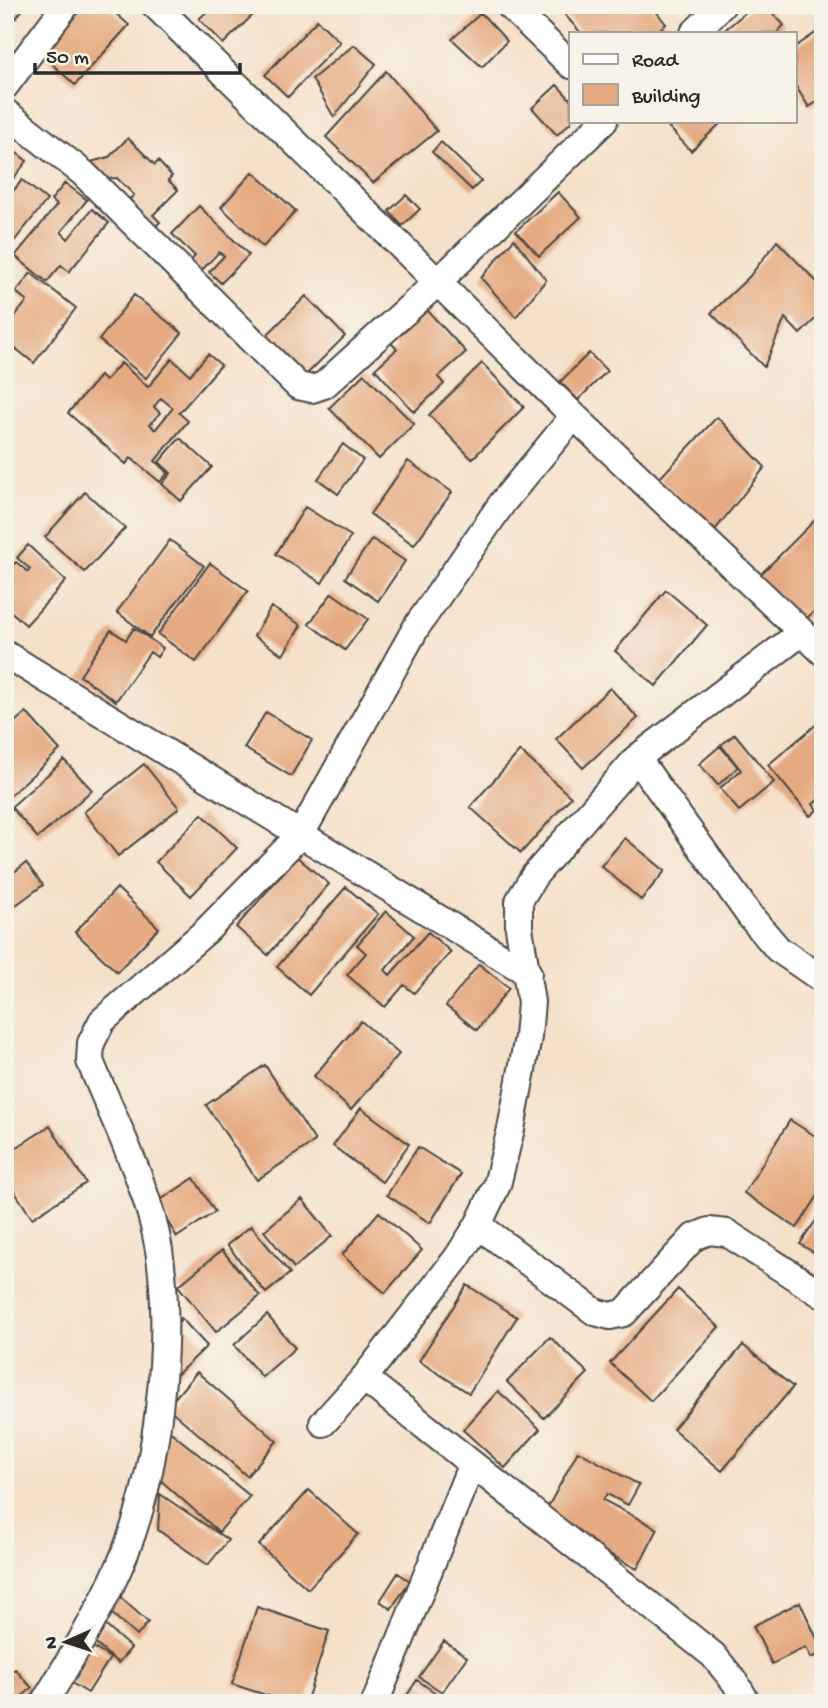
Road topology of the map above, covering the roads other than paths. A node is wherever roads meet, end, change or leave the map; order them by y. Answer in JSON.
{"nodes":[{"id":1,"x":66,"y":5,"type":"edge"},
{"id":2,"x":155,"y":5,"type":"edge"},
{"id":3,"x":509,"y":5,"type":"edge"},
{"id":4,"x":722,"y":5,"type":"edge"},
{"id":5,"x":695,"y":32,"type":"edge"},
{"id":6,"x":569,"y":63,"type":"edge"},
{"id":7,"x":5,"y":86,"type":"edge"},
{"id":8,"x":5,"y":112,"type":"edge"},
{"id":9,"x":603,"y":122,"type":"edge"},
{"id":10,"x":439,"y":281,"type":"junction"},
{"id":11,"x":574,"y":416,"type":"junction"},
{"id":12,"x":802,"y":632,"type":"junction"},
{"id":13,"x":823,"y":652,"type":"edge"},
{"id":14,"x":5,"y":654,"type":"edge"},
{"id":15,"x":637,"y":758,"type":"junction"},
{"id":16,"x":301,"y":834,"type":"junction"},
{"id":17,"x":528,"y":973,"type":"junction"},
{"id":18,"x":823,"y":980,"type":"edge"},
{"id":19,"x":478,"y":1225,"type":"junction"},
{"id":20,"x":823,"y":1295,"type":"edge"},
{"id":21,"x":364,"y":1378,"type":"junction"},
{"id":22,"x":323,"y":1423,"type":"dead end"},
{"id":23,"x":471,"y":1466,"type":"junction"},
{"id":24,"x":44,"y":1703,"type":"edge"},
{"id":25,"x":376,"y":1703,"type":"edge"},
{"id":26,"x":747,"y":1703,"type":"edge"}],
"edges":[{"from":1,"to":7,"type":"street"},
{"from":2,"to":10,"type":"street"},
{"from":3,"to":6,"type":"street"},
{"from":4,"to":5,"type":"street"},
{"from":8,"to":10,"type":"street"},
{"from":9,"to":10,"type":"street"},
{"from":10,"to":11,"type":"street"},
{"from":11,"to":12,"type":"street"},
{"from":11,"to":16,"type":"street"},
{"from":12,"to":13,"type":"street"},
{"from":12,"to":15,"type":"street"},
{"from":14,"to":16,"type":"street"},
{"from":15,"to":17,"type":"street"},
{"from":15,"to":18,"type":"street"},
{"from":16,"to":17,"type":"street"},
{"from":16,"to":24,"type":"street"},
{"from":17,"to":19,"type":"street"},
{"from":19,"to":20,"type":"street"},
{"from":19,"to":21,"type":"street"},
{"from":21,"to":22,"type":"street"},
{"from":21,"to":23,"type":"street"},
{"from":23,"to":25,"type":"street"},
{"from":23,"to":26,"type":"street"}]}
